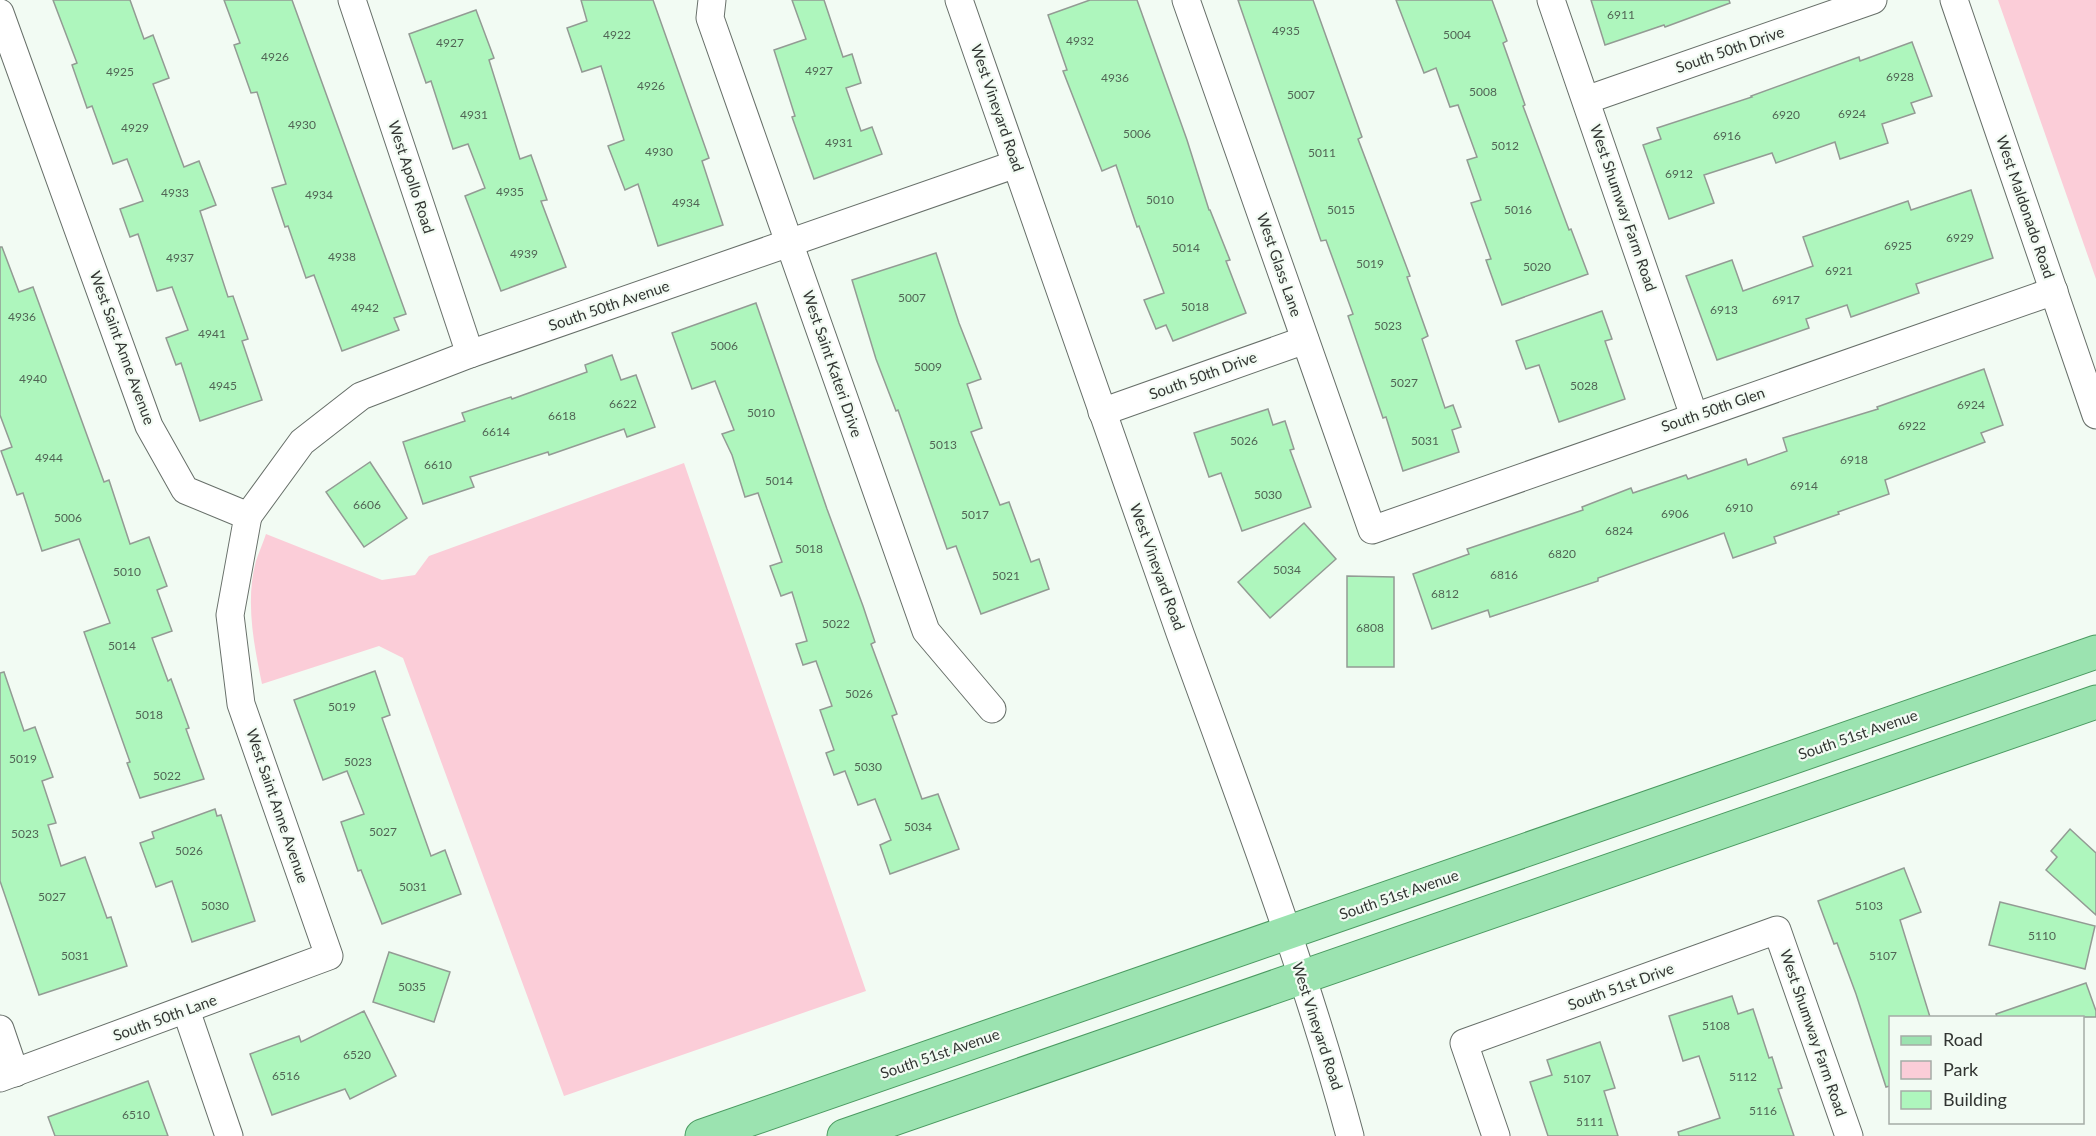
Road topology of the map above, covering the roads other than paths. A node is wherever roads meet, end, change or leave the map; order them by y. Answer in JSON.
{"nodes":[{"id":1,"x":351,"y":0,"type":"edge"},
{"id":2,"x":712,"y":0,"type":"edge"},
{"id":3,"x":959,"y":0,"type":"edge"},
{"id":4,"x":1186,"y":0,"type":"edge"},
{"id":5,"x":1551,"y":0,"type":"edge"},
{"id":6,"x":1873,"y":0,"type":"edge"},
{"id":7,"x":1954,"y":0,"type":"edge"},
{"id":8,"x":0,"y":13,"type":"edge"},
{"id":9,"x":1586,"y":100,"type":"junction"},
{"id":10,"x":1016,"y":164,"type":"junction"},
{"id":11,"x":790,"y":244,"type":"junction"},
{"id":12,"x":2054,"y":291,"type":"junction"},
{"id":13,"x":1305,"y":340,"type":"junction"},
{"id":14,"x":470,"y":354,"type":"junction"},
{"id":15,"x":1102,"y":412,"type":"junction"},
{"id":16,"x":2096,"y":415,"type":"edge"},
{"id":17,"x":1694,"y":416,"type":"junction"},
{"id":18,"x":248,"y":516,"type":"junction"},
{"id":19,"x":1372,"y":530,"type":"joint"},
{"id":20,"x":2096,"y":652,"type":"edge"},
{"id":21,"x":2096,"y":702,"type":"edge"},
{"id":22,"x":992,"y":709,"type":"dead end"},
{"id":23,"x":1778,"y":930,"type":"joint"},
{"id":24,"x":1287,"y":933,"type":"junction"},
{"id":25,"x":329,"y":956,"type":"joint"},
{"id":26,"x":1302,"y":978,"type":"junction"},
{"id":27,"x":186,"y":1010,"type":"junction"},
{"id":28,"x":0,"y":1029,"type":"edge"},
{"id":29,"x":8,"y":1075,"type":"edge"},
{"id":30,"x":229,"y":1136,"type":"edge"},
{"id":31,"x":702,"y":1136,"type":"edge"},
{"id":32,"x":844,"y":1136,"type":"edge"},
{"id":33,"x":1350,"y":1136,"type":"edge"},
{"id":34,"x":1496,"y":1136,"type":"edge"},
{"id":35,"x":1849,"y":1136,"type":"edge"}],
"edges":[{"from":1,"to":14,"type":"street","name":"West Apollo Road"},
{"from":2,"to":11,"type":"street","name":"West Saint Kateri Drive"},
{"from":3,"to":10,"type":"street","name":"West Vineyard Road"},
{"from":4,"to":13,"type":"street","name":"West Glass Lane"},
{"from":5,"to":9,"type":"street","name":"West Shumway Farm Road"},
{"from":6,"to":9,"type":"street","name":"South 50th Drive"},
{"from":7,"to":12,"type":"street","name":"West Maldonado Road"},
{"from":8,"to":18,"type":"street","name":"West Saint Anne Avenue"},
{"from":9,"to":17,"type":"street","name":"West Shumway Farm Road"},
{"from":10,"to":11,"type":"street","name":"South 50th Avenue"},
{"from":10,"to":15,"type":"street","name":"West Vineyard Road"},
{"from":11,"to":14,"type":"street","name":"South 50th Avenue"},
{"from":11,"to":22,"type":"street","name":"West Saint Kateri Drive"},
{"from":12,"to":16,"type":"street","name":"West Maldonado Road"},
{"from":12,"to":17,"type":"street","name":"South 50th Glen"},
{"from":13,"to":15,"type":"street","name":"South 50th Drive"},
{"from":13,"to":19,"type":"street","name":"West Glass Lane"},
{"from":14,"to":18,"type":"street","name":"South 50th Avenue"},
{"from":15,"to":24,"type":"street","name":"West Vineyard Road"},
{"from":17,"to":19,"type":"street","name":"South 50th Glen"},
{"from":18,"to":25,"type":"street","name":"West Saint Anne Avenue"},
{"from":20,"to":24,"type":"main road","name":"South 51st Avenue"},
{"from":21,"to":26,"type":"main road"},
{"from":23,"to":34,"type":"street","name":"South 51st Drive"},
{"from":23,"to":35,"type":"street","name":"West Shumway Farm Road"},
{"from":24,"to":26,"type":"street","name":"West Vineyard Road"},
{"from":24,"to":31,"type":"main road","name":"South 51st Avenue"},
{"from":25,"to":27,"type":"street","name":"South 50th Lane"},
{"from":26,"to":32,"type":"main road"},
{"from":26,"to":33,"type":"street","name":"West Vineyard Road"},
{"from":27,"to":29,"type":"street","name":"South 50th Lane"},
{"from":27,"to":30,"type":"street"},
{"from":28,"to":29,"type":"street"}]}
